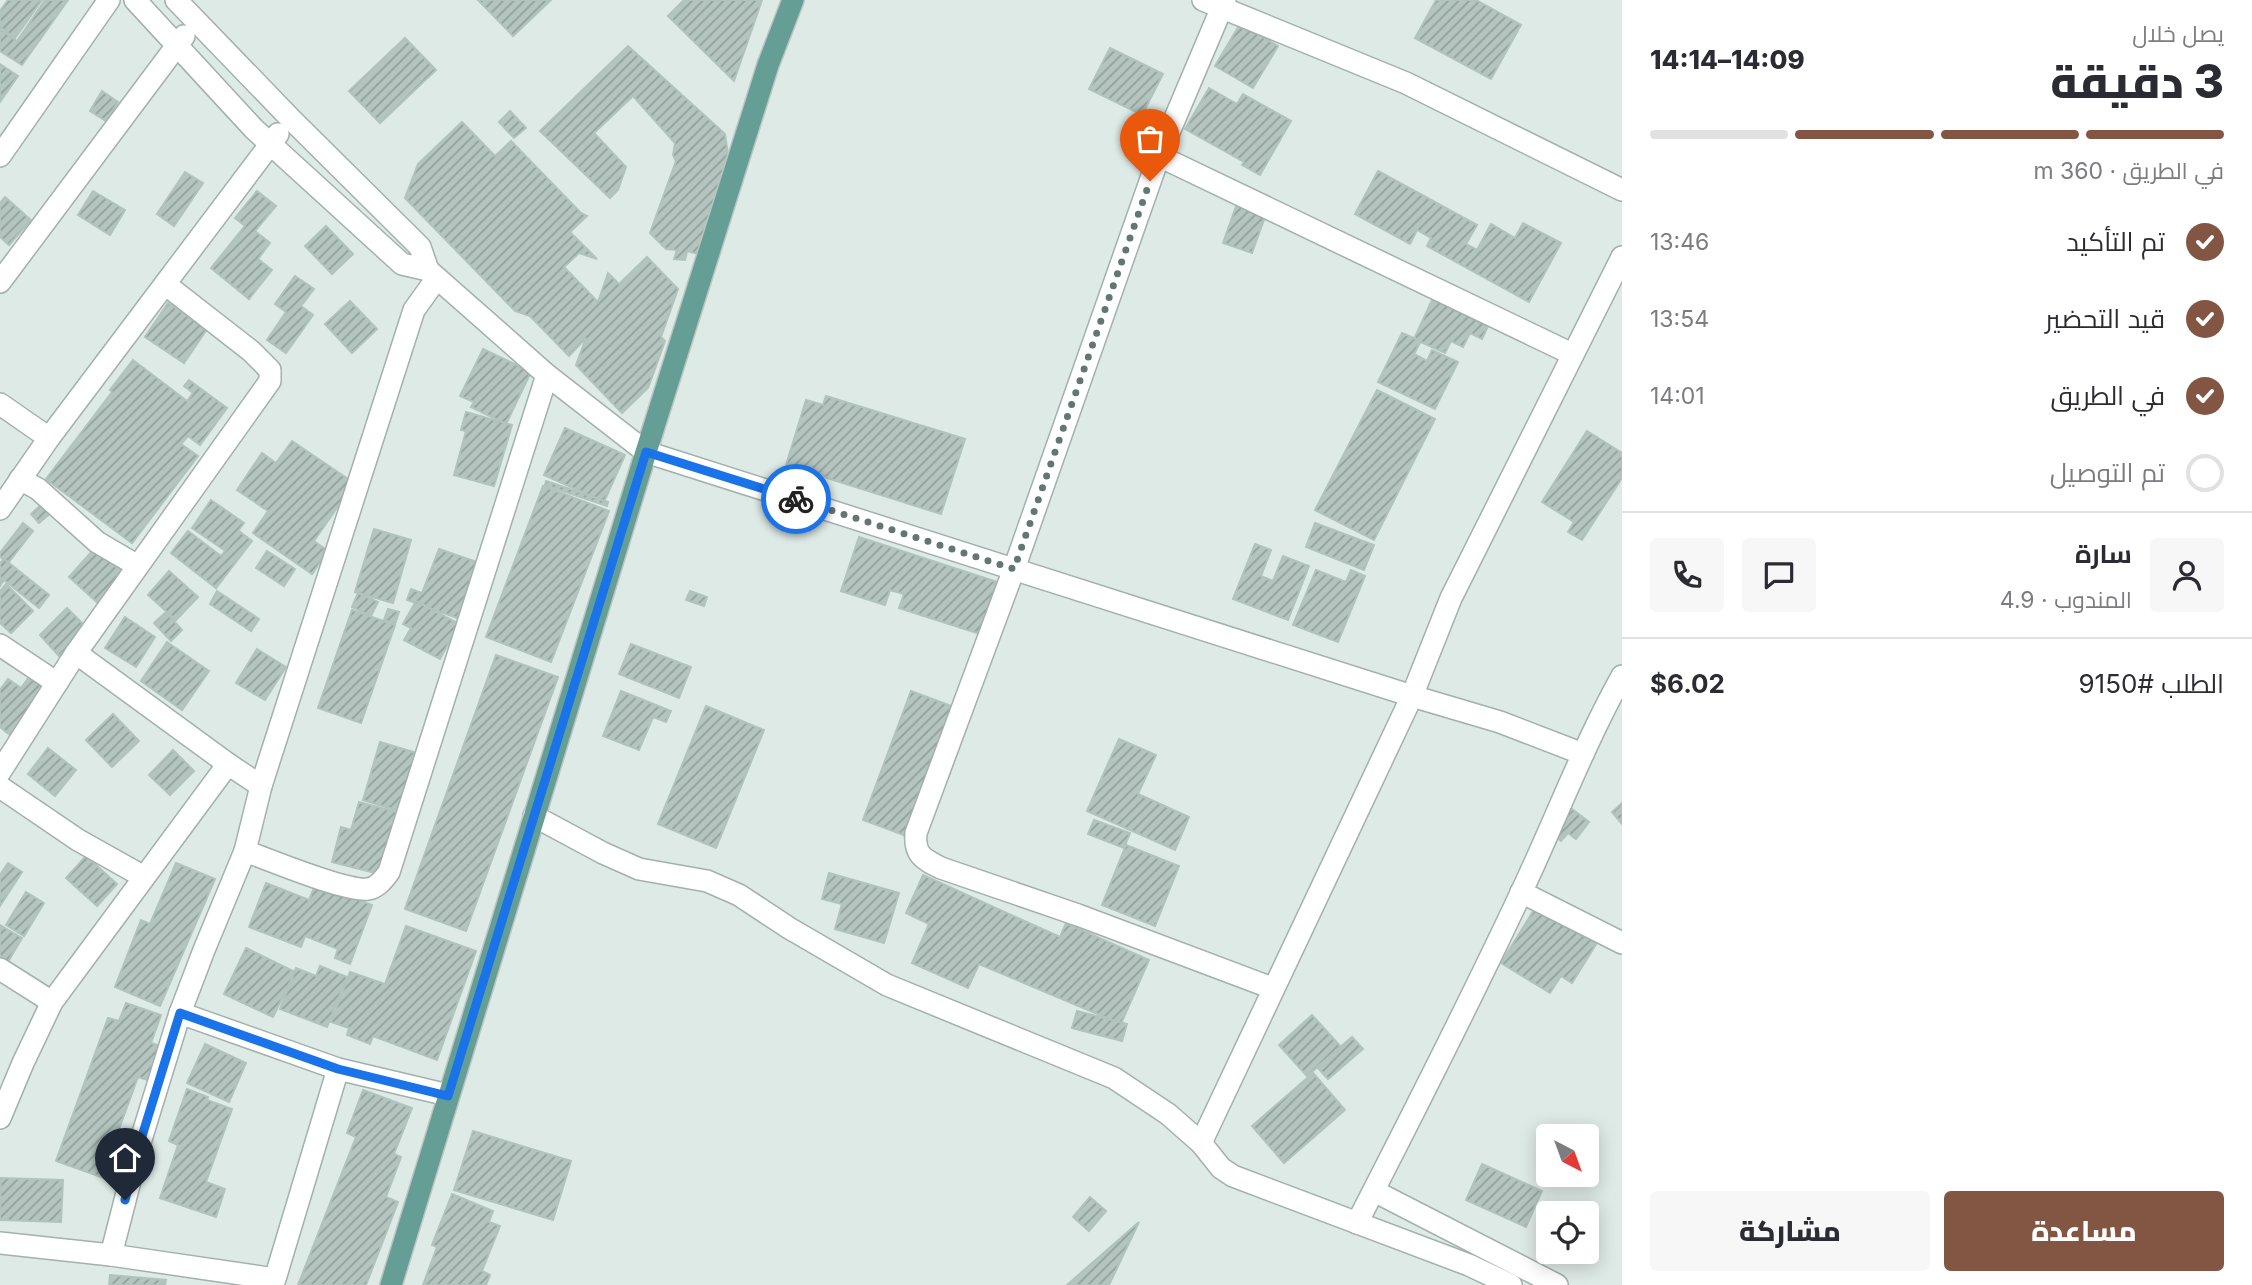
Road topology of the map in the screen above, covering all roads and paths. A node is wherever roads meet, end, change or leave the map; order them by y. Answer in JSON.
{"nodes":[{"id":1,"x":109,"y":0,"type":"edge"},
{"id":2,"x":135,"y":0,"type":"edge"},
{"id":3,"x":176,"y":0,"type":"edge"},
{"id":4,"x":793,"y":0,"type":"edge"},
{"id":5,"x":1216,"y":3,"type":"edge"},
{"id":6,"x":197,"y":21,"type":"junction"},
{"id":7,"x":176,"y":46,"type":"junction"},
{"id":8,"x":290,"y":118,"type":"junction"},
{"id":9,"x":271,"y":144,"type":"junction"},
{"id":10,"x":0,"y":156,"type":"edge"},
{"id":11,"x":1159,"y":156,"type":"junction"},
{"id":12,"x":1622,"y":190,"type":"edge"},
{"id":13,"x":1622,"y":257,"type":"edge"},
{"id":14,"x":432,"y":274,"type":"junction"},
{"id":15,"x":0,"y":282,"type":"edge"},
{"id":16,"x":165,"y":284,"type":"junction"},
{"id":17,"x":1572,"y":354,"type":"junction"},
{"id":18,"x":547,"y":375,"type":"junction"},
{"id":19,"x":0,"y":404,"type":"edge"},
{"id":20,"x":50,"y":438,"type":"junction"},
{"id":21,"x":646,"y":452,"type":"junction"},
{"id":22,"x":20,"y":479,"type":"junction"},
{"id":23,"x":0,"y":509,"type":"edge"},
{"id":24,"x":138,"y":566,"type":"junction"},
{"id":25,"x":1014,"y":569,"type":"junction"},
{"id":26,"x":0,"y":645,"type":"edge"},
{"id":27,"x":76,"y":653,"type":"junction"},
{"id":28,"x":1622,"y":676,"type":"edge"},
{"id":29,"x":57,"y":683,"type":"junction"},
{"id":30,"x":1412,"y":696,"type":"junction"},
{"id":31,"x":1583,"y":754,"type":"junction"},
{"id":32,"x":228,"y":764,"type":"junction"},
{"id":33,"x":0,"y":772,"type":"edge"},
{"id":34,"x":261,"y":786,"type":"junction"},
{"id":35,"x":0,"y":787,"type":"edge"},
{"id":36,"x":534,"y":816,"type":"junction"},
{"id":37,"x":245,"y":851,"type":"junction"},
{"id":38,"x":144,"y":877,"type":"junction"},
{"id":39,"x":1521,"y":892,"type":"junction"},
{"id":40,"x":1622,"y":943,"type":"edge"},
{"id":41,"x":0,"y":968,"type":"edge"},
{"id":42,"x":1272,"y":988,"type":"junction"},
{"id":43,"x":52,"y":1002,"type":"junction"},
{"id":44,"x":180,"y":1013,"type":"junction"},
{"id":45,"x":338,"y":1069,"type":"junction"},
{"id":46,"x":448,"y":1096,"type":"junction"},
{"id":47,"x":0,"y":1118,"type":"edge"},
{"id":48,"x":1201,"y":1143,"type":"junction"},
{"id":49,"x":1374,"y":1191,"type":"junction"},
{"id":50,"x":1357,"y":1223,"type":"junction"},
{"id":51,"x":0,"y":1243,"type":"edge"},
{"id":52,"x":111,"y":1255,"type":"junction"},
{"id":53,"x":274,"y":1282,"type":"edge"},
{"id":54,"x":391,"y":1285,"type":"edge"},
{"id":55,"x":1511,"y":1285,"type":"edge"},
{"id":56,"x":1557,"y":1285,"type":"edge"}],
"edges":[{"from":1,"to":10,"type":"street"},
{"from":2,"to":7,"type":"street"},
{"from":3,"to":6,"type":"street"},
{"from":4,"to":21,"type":"main road"},
{"from":5,"to":11,"type":"street"},
{"from":5,"to":12,"type":"street"},
{"from":6,"to":7,"type":"street"},
{"from":6,"to":8,"type":"street"},
{"from":7,"to":9,"type":"street"},
{"from":7,"to":15,"type":"street"},
{"from":8,"to":9,"type":"street"},
{"from":8,"to":14,"type":"street"},
{"from":9,"to":14,"type":"street"},
{"from":9,"to":16,"type":"street"},
{"from":11,"to":17,"type":"street"},
{"from":11,"to":25,"type":"street"},
{"from":13,"to":17,"type":"street"},
{"from":14,"to":18,"type":"street"},
{"from":14,"to":34,"type":"street"},
{"from":16,"to":20,"type":"street"},
{"from":16,"to":24,"type":"street"},
{"from":17,"to":30,"type":"street"},
{"from":18,"to":21,"type":"street"},
{"from":18,"to":37,"type":"street"},
{"from":19,"to":20,"type":"street"},
{"from":20,"to":22,"type":"street"},
{"from":21,"to":25,"type":"street"},
{"from":21,"to":36,"type":"main road"},
{"from":22,"to":23,"type":"street"},
{"from":22,"to":24,"type":"street"},
{"from":24,"to":27,"type":"street"},
{"from":25,"to":30,"type":"street"},
{"from":25,"to":42,"type":"street"},
{"from":26,"to":29,"type":"street"},
{"from":27,"to":29,"type":"street"},
{"from":27,"to":32,"type":"street"},
{"from":28,"to":31,"type":"street"},
{"from":29,"to":33,"type":"street"},
{"from":30,"to":31,"type":"street"},
{"from":30,"to":42,"type":"street"},
{"from":31,"to":39,"type":"street"},
{"from":32,"to":34,"type":"street"},
{"from":32,"to":38,"type":"street"},
{"from":34,"to":37,"type":"street"},
{"from":35,"to":38,"type":"street"},
{"from":36,"to":46,"type":"main road"},
{"from":36,"to":48,"type":"street"},
{"from":37,"to":44,"type":"street"},
{"from":38,"to":43,"type":"street"},
{"from":39,"to":40,"type":"street"},
{"from":39,"to":49,"type":"street"},
{"from":41,"to":43,"type":"street"},
{"from":42,"to":48,"type":"street"},
{"from":43,"to":47,"type":"street"},
{"from":44,"to":45,"type":"street"},
{"from":44,"to":52,"type":"street"},
{"from":45,"to":46,"type":"street"},
{"from":45,"to":53,"type":"street"},
{"from":46,"to":54,"type":"main road"},
{"from":48,"to":50,"type":"street"},
{"from":49,"to":50,"type":"street"},
{"from":49,"to":56,"type":"street"},
{"from":50,"to":55,"type":"street"},
{"from":51,"to":52,"type":"street"},
{"from":52,"to":53,"type":"street"}]}
